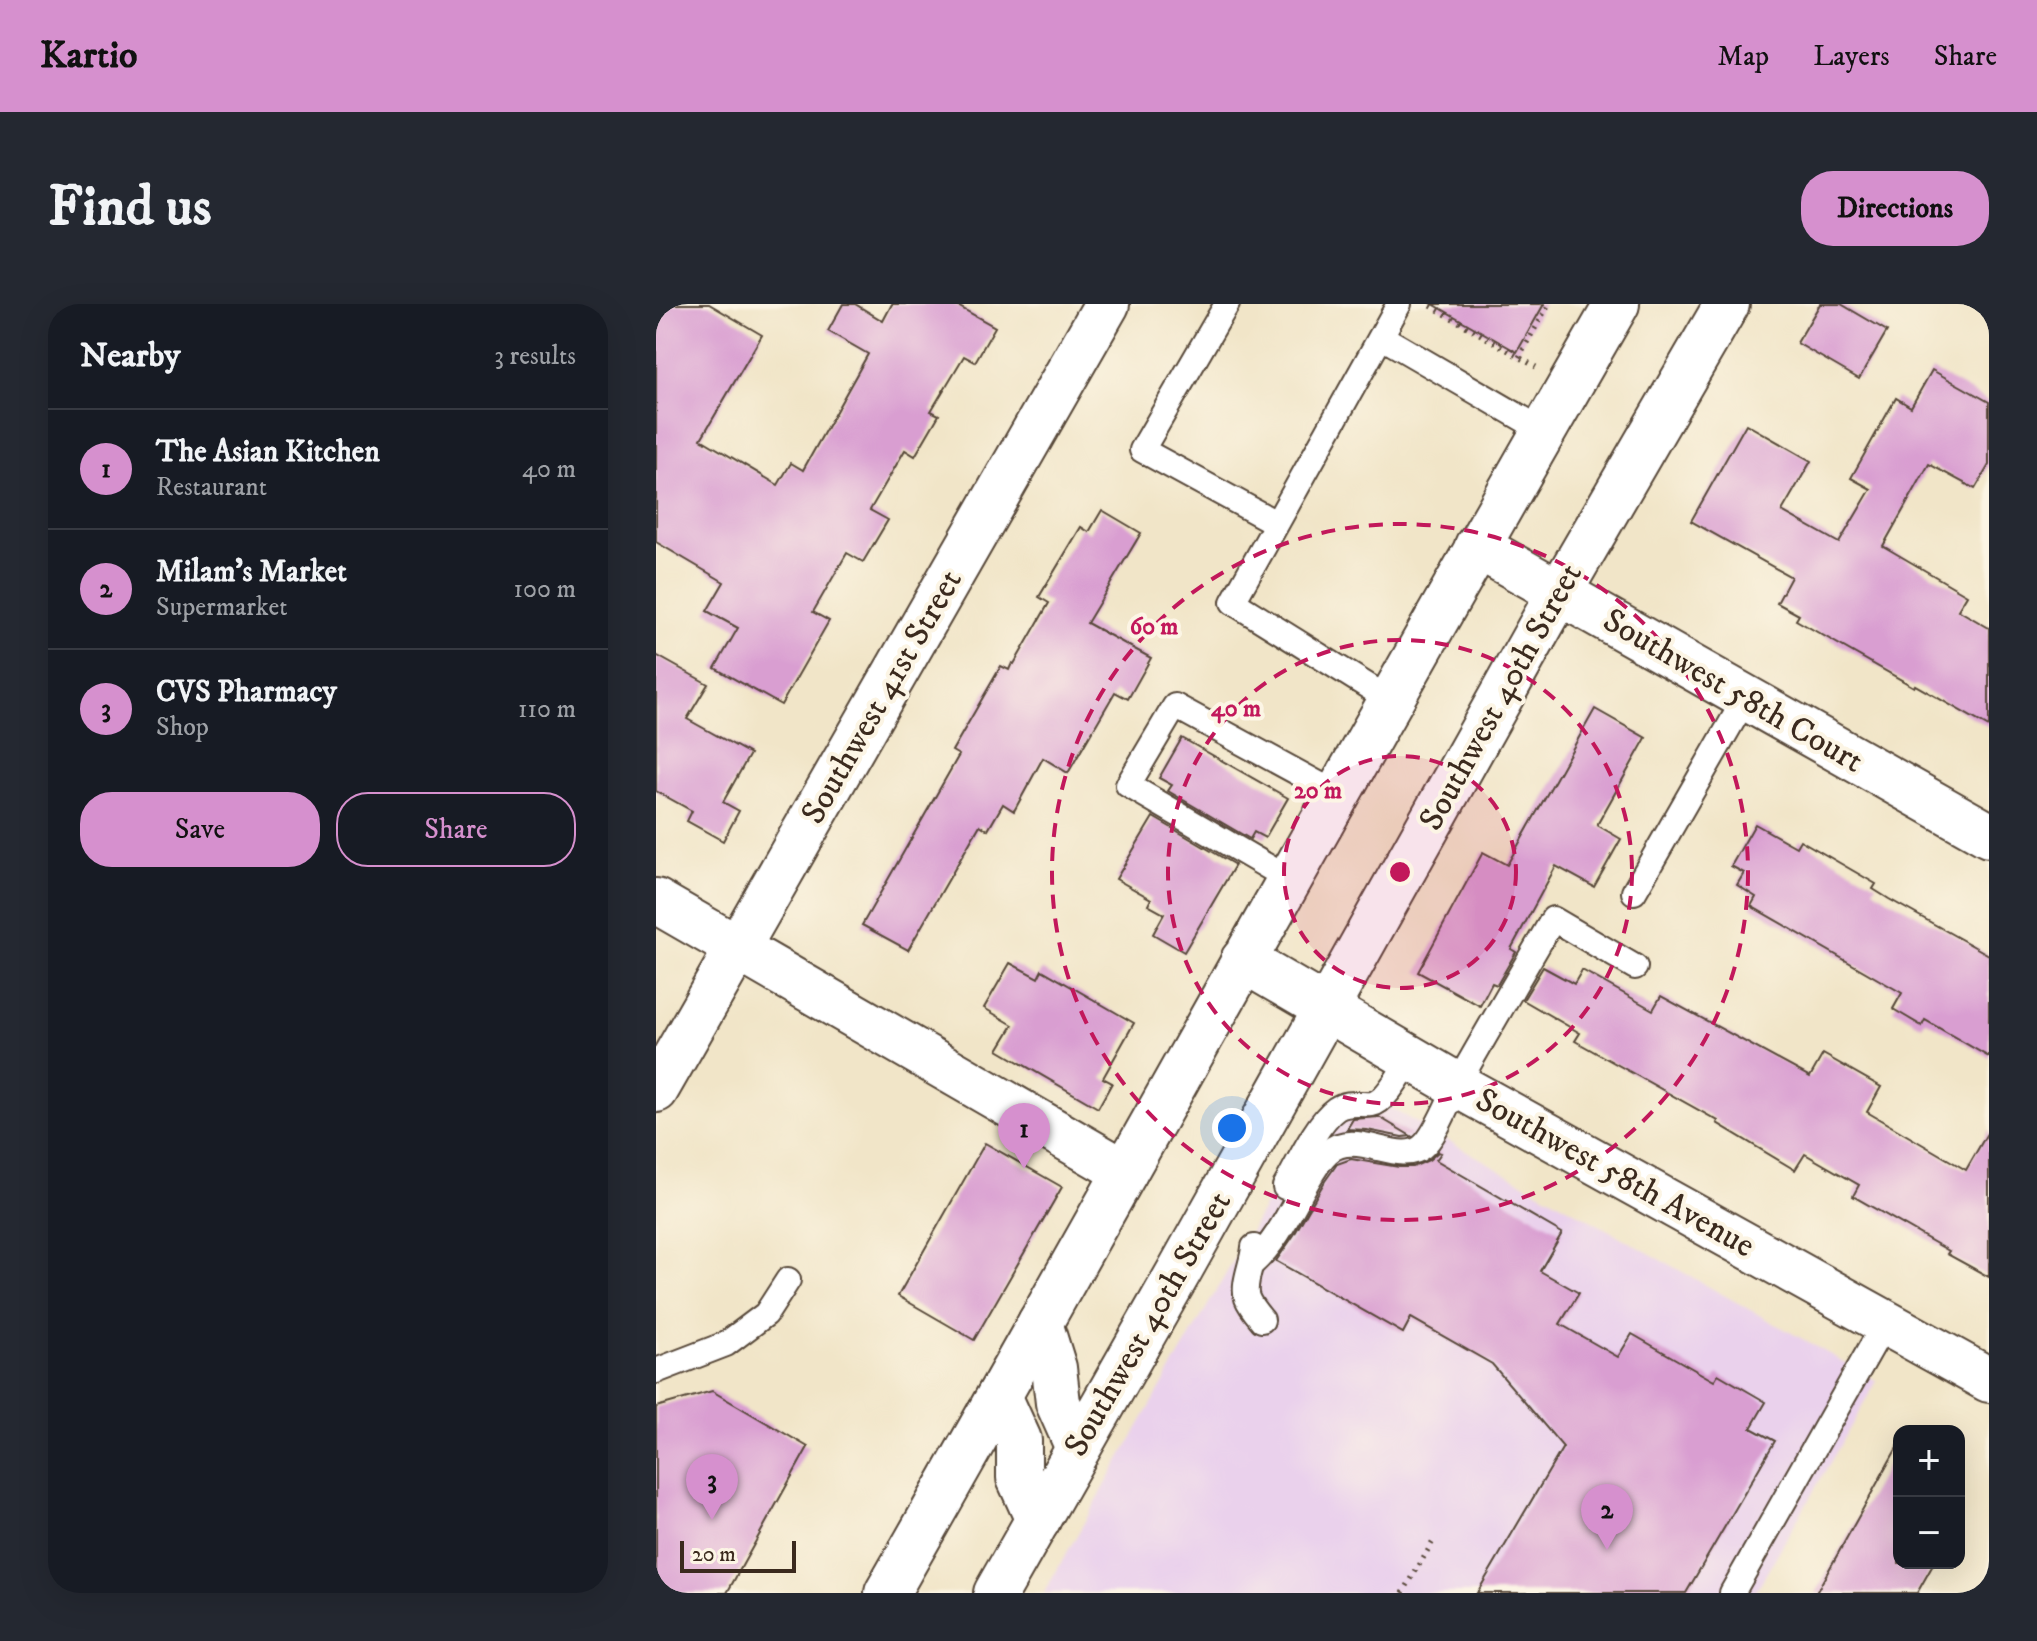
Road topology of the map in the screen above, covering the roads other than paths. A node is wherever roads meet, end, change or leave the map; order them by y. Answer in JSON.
{"nodes":[{"id":1,"x":1107,"y":304,"type":"edge"},
{"id":2,"x":1227,"y":304,"type":"edge"},
{"id":3,"x":1399,"y":304,"type":"edge"},
{"id":4,"x":1617,"y":304,"type":"edge"},
{"id":5,"x":1727,"y":304,"type":"edge"},
{"id":6,"x":1382,"y":337,"type":"junction"},
{"id":7,"x":1544,"y":431,"type":"junction"},
{"id":8,"x":1276,"y":523,"type":"junction"},
{"id":9,"x":1477,"y":546,"type":"junction"},
{"id":10,"x":1559,"y":593,"type":"junction"},
{"id":11,"x":1745,"y":699,"type":"junction"},
{"id":12,"x":1390,"y":700,"type":"junction"},
{"id":13,"x":1337,"y":794,"type":"junction"},
{"id":14,"x":1989,"y":835,"type":"edge"},
{"id":15,"x":1289,"y":879,"type":"junction"},
{"id":16,"x":1634,"y":892,"type":"dead end"},
{"id":17,"x":656,"y":901,"type":"edge"},
{"id":18,"x":738,"y":949,"type":"junction"},
{"id":19,"x":1243,"y":960,"type":"junction"},
{"id":20,"x":1635,"y":967,"type":"dead end"},
{"id":21,"x":1326,"y":1007,"type":"junction"},
{"id":22,"x":1411,"y":1057,"type":"junction"},
{"id":23,"x":1457,"y":1085,"type":"junction"},
{"id":24,"x":656,"y":1090,"type":"edge"},
{"id":25,"x":1125,"y":1172,"type":"junction"},
{"id":26,"x":1253,"y":1263,"type":"junction"},
{"id":27,"x":788,"y":1280,"type":"dead end"},
{"id":28,"x":1262,"y":1320,"type":"dead end"},
{"id":29,"x":1040,"y":1323,"type":"junction"},
{"id":30,"x":1885,"y":1323,"type":"junction"},
{"id":31,"x":656,"y":1371,"type":"edge"},
{"id":32,"x":1989,"y":1380,"type":"edge"},
{"id":33,"x":999,"y":1396,"type":"junction"},
{"id":34,"x":1078,"y":1448,"type":"junction"},
{"id":35,"x":1038,"y":1520,"type":"junction"},
{"id":36,"x":887,"y":1593,"type":"edge"},
{"id":37,"x":996,"y":1593,"type":"edge"},
{"id":38,"x":1732,"y":1593,"type":"edge"}],
"edges":[{"from":1,"to":18,"type":"main road","name":"Southwest 41st Street"},
{"from":2,"to":8,"type":"lane"},
{"from":3,"to":6,"type":"lane"},
{"from":4,"to":7,"type":"main road"},
{"from":5,"to":10,"type":"main road","name":"Southwest 40th Street"},
{"from":6,"to":7,"type":"lane"},
{"from":6,"to":8,"type":"lane"},
{"from":7,"to":9,"type":"main road"},
{"from":8,"to":12,"type":"lane"},
{"from":9,"to":10,"type":"main road","name":"Southwest 58th Court"},
{"from":9,"to":12,"type":"main road"},
{"from":10,"to":11,"type":"main road","name":"Southwest 58th Court"},
{"from":10,"to":21,"type":"main road","name":"Southwest 40th Street"},
{"from":11,"to":14,"type":"main road","name":"Southwest 58th Court"},
{"from":11,"to":16,"type":"lane"},
{"from":12,"to":13,"type":"main road"},
{"from":13,"to":15,"type":"main road"},
{"from":13,"to":15,"type":"lane"},
{"from":15,"to":19,"type":"main road"},
{"from":17,"to":18,"type":"main road"},
{"from":18,"to":24,"type":"main road","name":"Southwest 41st Street"},
{"from":18,"to":25,"type":"main road"},
{"from":19,"to":21,"type":"main road","name":"Southwest 58th Avenue"},
{"from":19,"to":25,"type":"main road"},
{"from":20,"to":23,"type":"lane"},
{"from":21,"to":22,"type":"main road","name":"Southwest 58th Avenue"},
{"from":21,"to":34,"type":"main road","name":"Southwest 40th Street"},
{"from":22,"to":23,"type":"main road","name":"Southwest 58th Avenue"},
{"from":22,"to":26,"type":"lane"},
{"from":23,"to":26,"type":"lane"},
{"from":23,"to":30,"type":"main road","name":"Southwest 58th Avenue"},
{"from":25,"to":29,"type":"main road"},
{"from":26,"to":28,"type":"lane"},
{"from":27,"to":31,"type":"lane"},
{"from":29,"to":33,"type":"main road"},
{"from":29,"to":34,"type":"main road"},
{"from":30,"to":32,"type":"main road","name":"Southwest 58th Avenue"},
{"from":30,"to":38,"type":"lane"},
{"from":33,"to":35,"type":"main road"},
{"from":33,"to":36,"type":"main road"},
{"from":34,"to":35,"type":"main road","name":"Southwest 40th Street"},
{"from":35,"to":37,"type":"main road","name":"Southwest 40th Street"}]}
